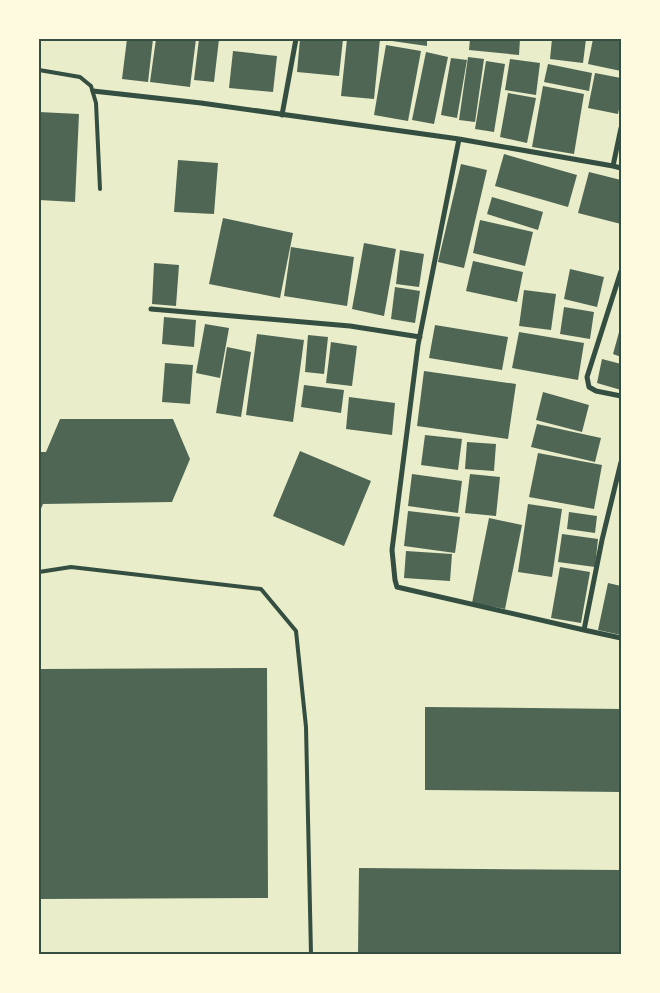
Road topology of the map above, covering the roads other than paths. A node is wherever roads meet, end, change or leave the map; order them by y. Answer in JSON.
{"nodes":[{"id":1,"x":296,"y":39,"type":"edge"},
{"id":2,"x":39,"y":70,"type":"edge"},
{"id":3,"x":93,"y":92,"type":"junction"},
{"id":4,"x":282,"y":115,"type":"junction"},
{"id":5,"x":621,"y":128,"type":"edge"},
{"id":6,"x":459,"y":139,"type":"junction"},
{"id":7,"x":613,"y":166,"type":"junction"},
{"id":8,"x":621,"y":168,"type":"edge"},
{"id":9,"x":100,"y":189,"type":"dead end"},
{"id":10,"x":621,"y":271,"type":"edge"},
{"id":11,"x":151,"y":309,"type":"dead end"},
{"id":12,"x":420,"y":337,"type":"junction"},
{"id":13,"x":621,"y":396,"type":"edge"},
{"id":14,"x":621,"y":462,"type":"edge"},
{"id":15,"x":39,"y":572,"type":"edge"},
{"id":16,"x":584,"y":630,"type":"junction"},
{"id":17,"x":621,"y":638,"type":"edge"},
{"id":18,"x":311,"y":954,"type":"edge"}],
"edges":[{"from":1,"to":4,"type":"street"},
{"from":2,"to":3,"type":"lane"},
{"from":3,"to":4,"type":"street"},
{"from":3,"to":9,"type":"lane"},
{"from":4,"to":6,"type":"street"},
{"from":5,"to":7,"type":"street"},
{"from":6,"to":7,"type":"street"},
{"from":6,"to":12,"type":"street"},
{"from":7,"to":8,"type":"street"},
{"from":10,"to":13,"type":"street"},
{"from":11,"to":12,"type":"street"},
{"from":12,"to":16,"type":"street"},
{"from":14,"to":16,"type":"street"},
{"from":15,"to":18,"type":"lane"},
{"from":16,"to":17,"type":"street"}]}
